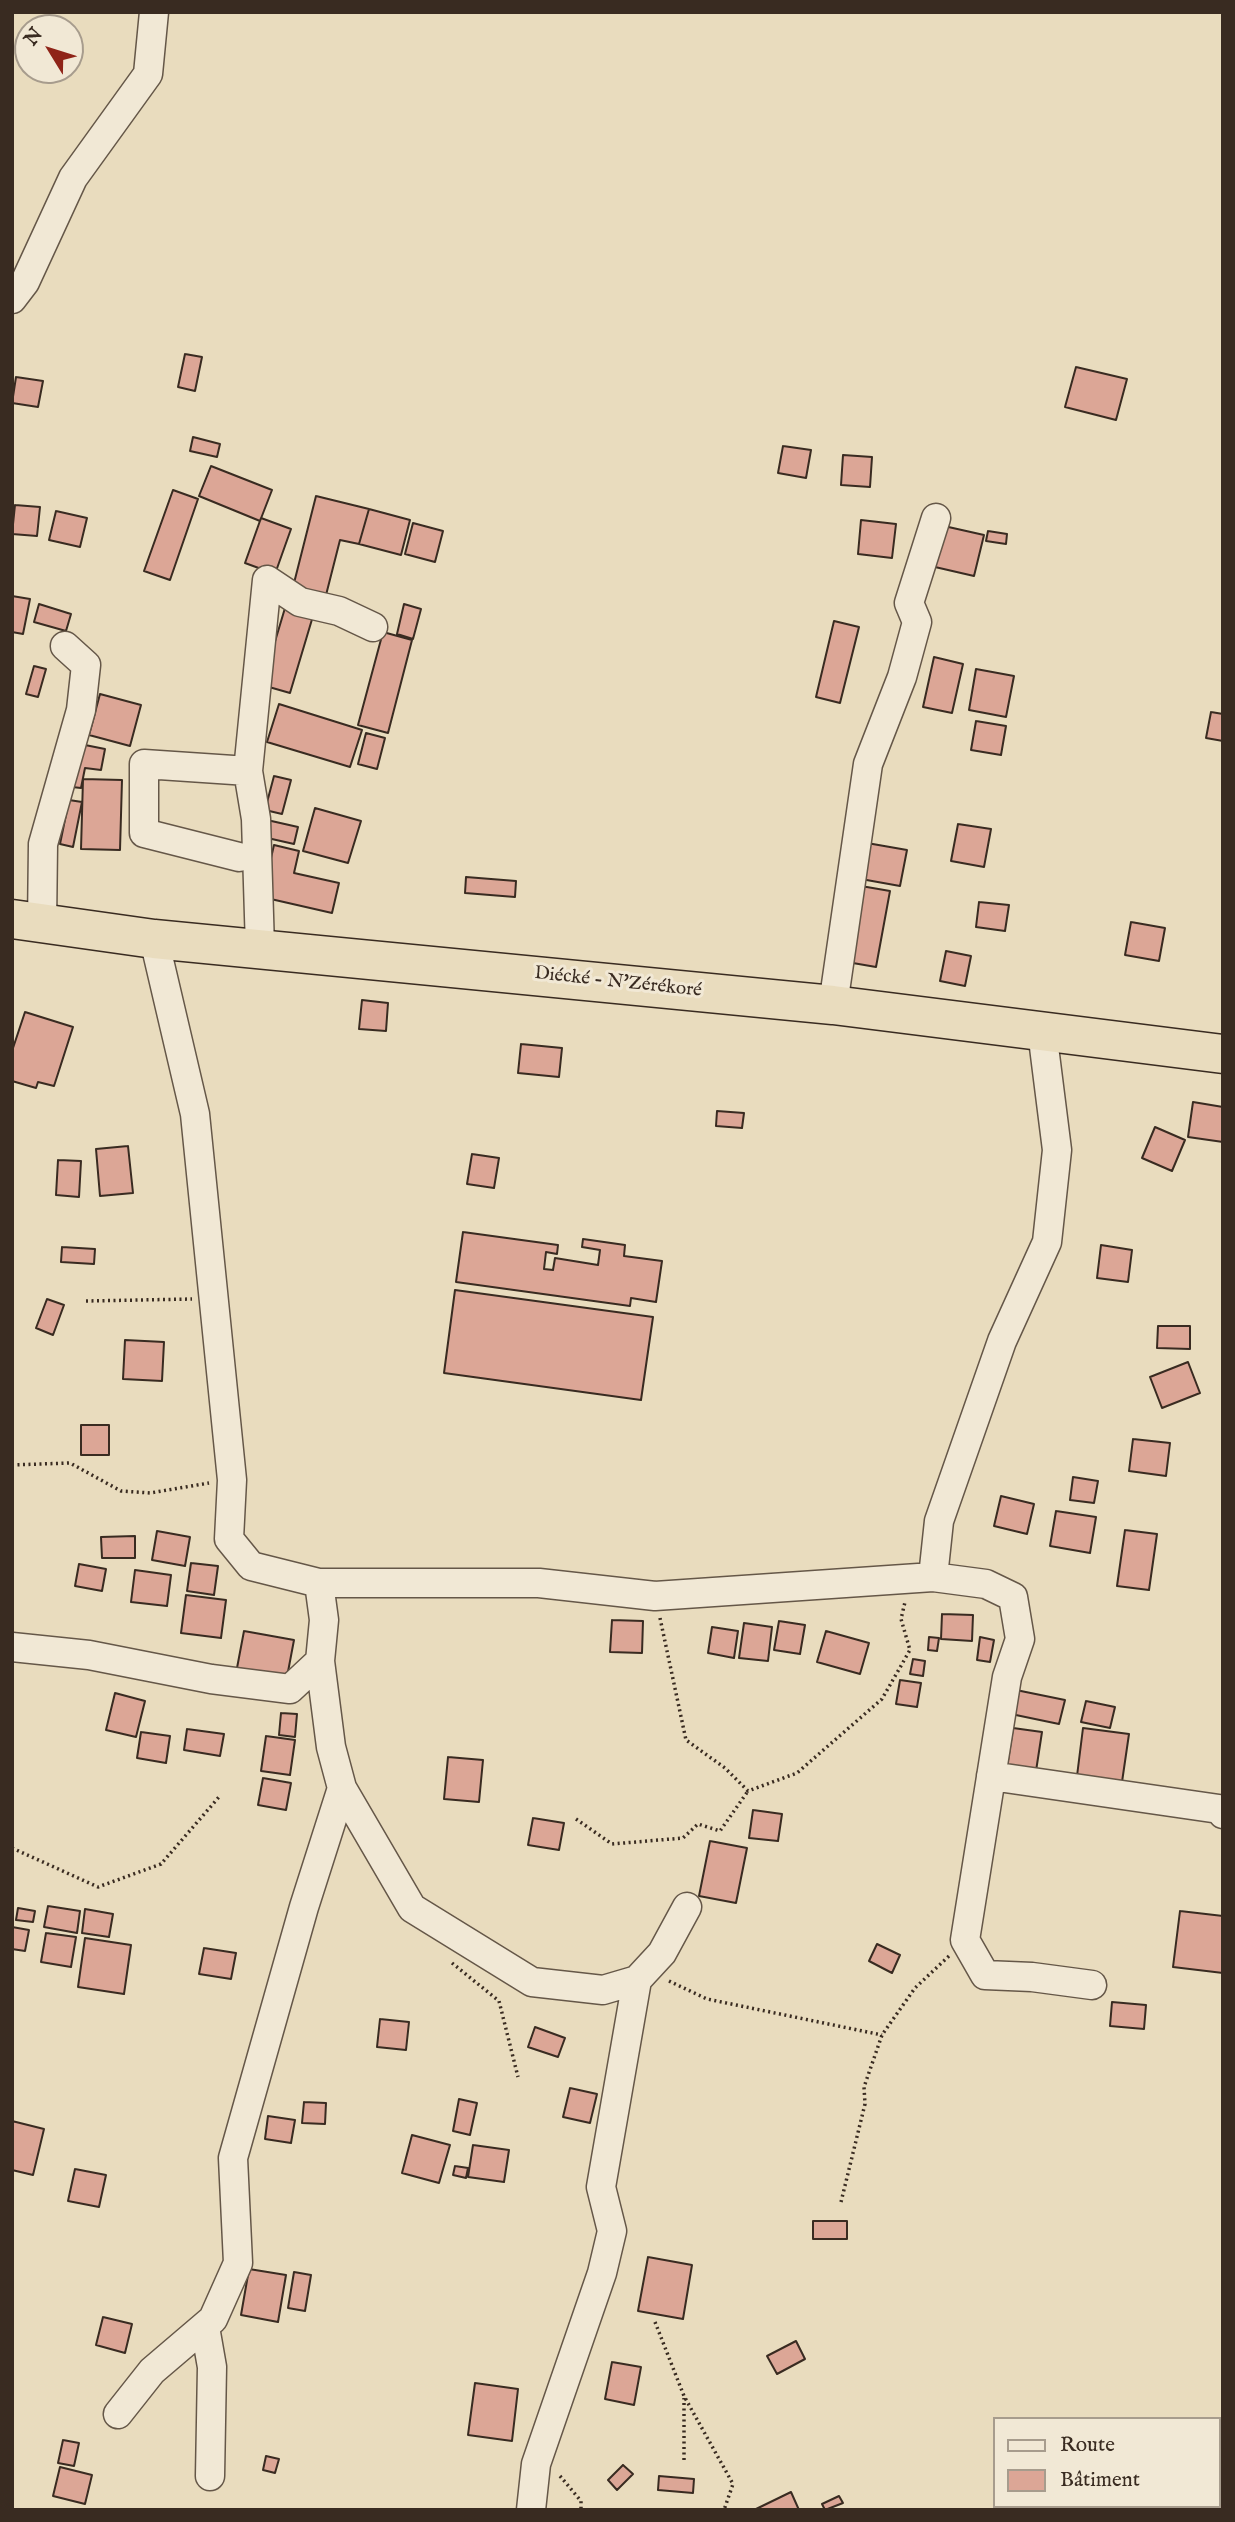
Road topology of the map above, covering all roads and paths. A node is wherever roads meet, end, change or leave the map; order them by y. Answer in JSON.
{"nodes":[{"id":1,"x":154,"y":12,"type":"edge"},
{"id":2,"x":12,"y":299,"type":"edge"},
{"id":3,"x":936,"y":518,"type":"dead end"},
{"id":4,"x":373,"y":627,"type":"dead end"},
{"id":5,"x":65,"y":646,"type":"dead end"},
{"id":6,"x":248,"y":771,"type":"junction"},
{"id":7,"x":239,"y":857,"type":"dead end"},
{"id":8,"x":27,"y":922,"type":"edge"},
{"id":9,"x":153,"y":939,"type":"junction"},
{"id":10,"x":260,"y":948,"type":"junction"},
{"id":11,"x":833,"y":1005,"type":"junction"},
{"id":12,"x":1042,"y":1031,"type":"junction"},
{"id":13,"x":1223,"y":1054,"type":"edge"},
{"id":14,"x":212,"y":1299,"type":"junction"},
{"id":15,"x":86,"y":1301,"type":"dead end"},
{"id":16,"x":12,"y":1465,"type":"edge"},
{"id":17,"x":232,"y":1480,"type":"junction"},
{"id":18,"x":922,"y":1577,"type":"junction"},
{"id":19,"x":319,"y":1583,"type":"junction"},
{"id":20,"x":655,"y":1596,"type":"junction"},
{"id":21,"x":12,"y":1647,"type":"edge"},
{"id":22,"x":320,"y":1661,"type":"junction"},
{"id":23,"x":991,"y":1776,"type":"junction"},
{"id":24,"x":342,"y":1788,"type":"junction"},
{"id":25,"x":748,"y":1791,"type":"junction"},
{"id":26,"x":219,"y":1797,"type":"dead end"},
{"id":27,"x":1223,"y":1814,"type":"edge"},
{"id":28,"x":576,"y":1819,"type":"dead end"},
{"id":29,"x":12,"y":1849,"type":"edge"},
{"id":30,"x":687,"y":1907,"type":"dead end"},
{"id":31,"x":965,"y":1940,"type":"junction"},
{"id":32,"x":450,"y":1962,"type":"dead end"},
{"id":33,"x":637,"y":1980,"type":"junction"},
{"id":34,"x":1092,"y":1985,"type":"dead end"},
{"id":35,"x":882,"y":2035,"type":"junction"},
{"id":36,"x":518,"y":2077,"type":"dead end"},
{"id":37,"x":841,"y":2202,"type":"dead end"},
{"id":38,"x":655,"y":2322,"type":"dead end"},
{"id":39,"x":205,"y":2327,"type":"junction"},
{"id":40,"x":684,"y":2396,"type":"junction"},
{"id":41,"x":118,"y":2414,"type":"dead end"},
{"id":42,"x":684,"y":2460,"type":"dead end"},
{"id":43,"x":536,"y":2464,"type":"junction"},
{"id":44,"x":210,"y":2476,"type":"dead end"},
{"id":45,"x":531,"y":2510,"type":"edge"},
{"id":46,"x":581,"y":2510,"type":"edge"},
{"id":47,"x":724,"y":2510,"type":"edge"}],
"edges":[{"from":1,"to":2,"type":"street"},
{"from":3,"to":11,"type":"street"},
{"from":4,"to":6,"type":"street"},
{"from":5,"to":8,"type":"street"},
{"from":6,"to":7,"type":"street"},
{"from":6,"to":10,"type":"street"},
{"from":8,"to":9,"type":"highway","name":"Diécké - N'Zérékoré"},
{"from":9,"to":10,"type":"highway","name":"Diécké - N'Zérékoré"},
{"from":9,"to":14,"type":"street"},
{"from":10,"to":11,"type":"highway","name":"Diécké - N'Zérékoré"},
{"from":11,"to":12,"type":"highway","name":"Diécké - N'Zérékoré"},
{"from":12,"to":13,"type":"highway","name":"Diécké - N'Zérékoré"},
{"from":12,"to":18,"type":"street"},
{"from":14,"to":15,"type":"path"},
{"from":14,"to":17,"type":"street"},
{"from":16,"to":17,"type":"path"},
{"from":17,"to":19,"type":"street"},
{"from":18,"to":20,"type":"street"},
{"from":18,"to":23,"type":"street"},
{"from":18,"to":25,"type":"path"},
{"from":19,"to":20,"type":"street"},
{"from":19,"to":22,"type":"street"},
{"from":20,"to":25,"type":"path"},
{"from":21,"to":22,"type":"street"},
{"from":22,"to":24,"type":"street"},
{"from":23,"to":27,"type":"street"},
{"from":23,"to":31,"type":"street"},
{"from":24,"to":33,"type":"street"},
{"from":24,"to":39,"type":"street"},
{"from":25,"to":28,"type":"path"},
{"from":26,"to":29,"type":"path"},
{"from":30,"to":33,"type":"street"},
{"from":31,"to":34,"type":"street"},
{"from":31,"to":35,"type":"path"},
{"from":32,"to":36,"type":"path"},
{"from":33,"to":35,"type":"path"},
{"from":33,"to":43,"type":"street"},
{"from":35,"to":37,"type":"path"},
{"from":38,"to":40,"type":"path"},
{"from":39,"to":41,"type":"street"},
{"from":39,"to":44,"type":"street"},
{"from":40,"to":42,"type":"path"},
{"from":40,"to":47,"type":"path"},
{"from":43,"to":45,"type":"street"},
{"from":43,"to":46,"type":"path"}]}
